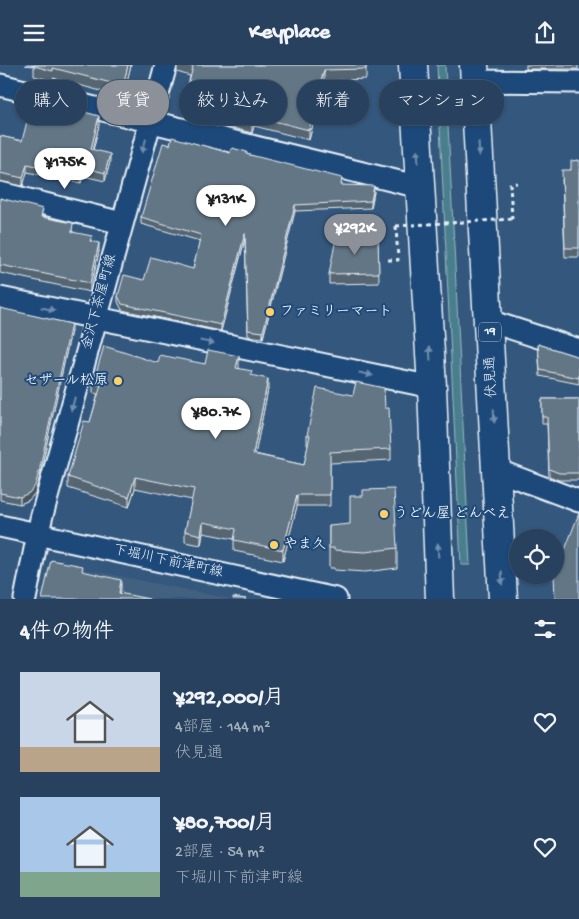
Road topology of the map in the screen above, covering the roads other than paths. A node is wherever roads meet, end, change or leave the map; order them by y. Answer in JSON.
{"nodes":[{"id":1,"x":166,"y":65,"type":"edge"},
{"id":2,"x":413,"y":65,"type":"edge"},
{"id":3,"x":474,"y":73,"type":"edge"},
{"id":4,"x":162,"y":80,"type":"edge"},
{"id":5,"x":579,"y":82,"type":"edge"},
{"id":6,"x":0,"y":85,"type":"edge"},
{"id":7,"x":97,"y":109,"type":"edge"},
{"id":8,"x":150,"y":125,"type":"edge"},
{"id":9,"x":159,"y":125,"type":"edge"},
{"id":10,"x":420,"y":187,"type":"junction"},
{"id":11,"x":0,"y":193,"type":"edge"},
{"id":12,"x":122,"y":223,"type":"junction"},
{"id":13,"x":0,"y":298,"type":"edge"},
{"id":14,"x":96,"y":319,"type":"junction"},
{"id":15,"x":489,"y":321,"type":"junction"},
{"id":16,"x":579,"y":350,"type":"edge"},
{"id":17,"x":432,"y":387,"type":"junction"},
{"id":18,"x":496,"y":470,"type":"junction"},
{"id":19,"x":579,"y":501,"type":"edge"},
{"id":20,"x":0,"y":526,"type":"edge"},
{"id":21,"x":38,"y":534,"type":"junction"},
{"id":22,"x":25,"y":599,"type":"edge"},
{"id":23,"x":336,"y":599,"type":"edge"},
{"id":24,"x":440,"y":599,"type":"edge"},
{"id":25,"x":503,"y":599,"type":"edge"}],
"edges":[{"from":1,"to":4,"type":"street","name":"金沢下茶屋町線"},
{"from":10,"to":2,"type":"highway","one_way":true},
{"from":3,"to":5,"type":"street"},
{"from":3,"to":15,"type":"highway","name":"伏見通","number":"19","one_way":true},
{"from":6,"to":7,"type":"street"},
{"from":8,"to":12,"type":"street","name":"金沢下茶屋町線","one_way":true},
{"from":9,"to":10,"type":"street"},
{"from":17,"to":10,"type":"highway","one_way":true},
{"from":11,"to":12,"type":"street"},
{"from":12,"to":14,"type":"street","name":"金沢下茶屋町線"},
{"from":13,"to":14,"type":"street","one_way":true},
{"from":14,"to":17,"type":"street","one_way":true},
{"from":14,"to":21,"type":"street","name":"金沢下茶屋町線","one_way":true},
{"from":15,"to":16,"type":"street"},
{"from":15,"to":18,"type":"highway","name":"伏見通","number":"19","one_way":true},
{"from":24,"to":17,"type":"highway","one_way":true},
{"from":18,"to":19,"type":"street"},
{"from":18,"to":25,"type":"highway","name":"伏見通","number":"19","one_way":true},
{"from":20,"to":21,"type":"street","name":"下堀川下前津町線"},
{"from":21,"to":22,"type":"street","name":"金沢下茶屋町線"},
{"from":21,"to":23,"type":"street","name":"下堀川下前津町線"}]}
